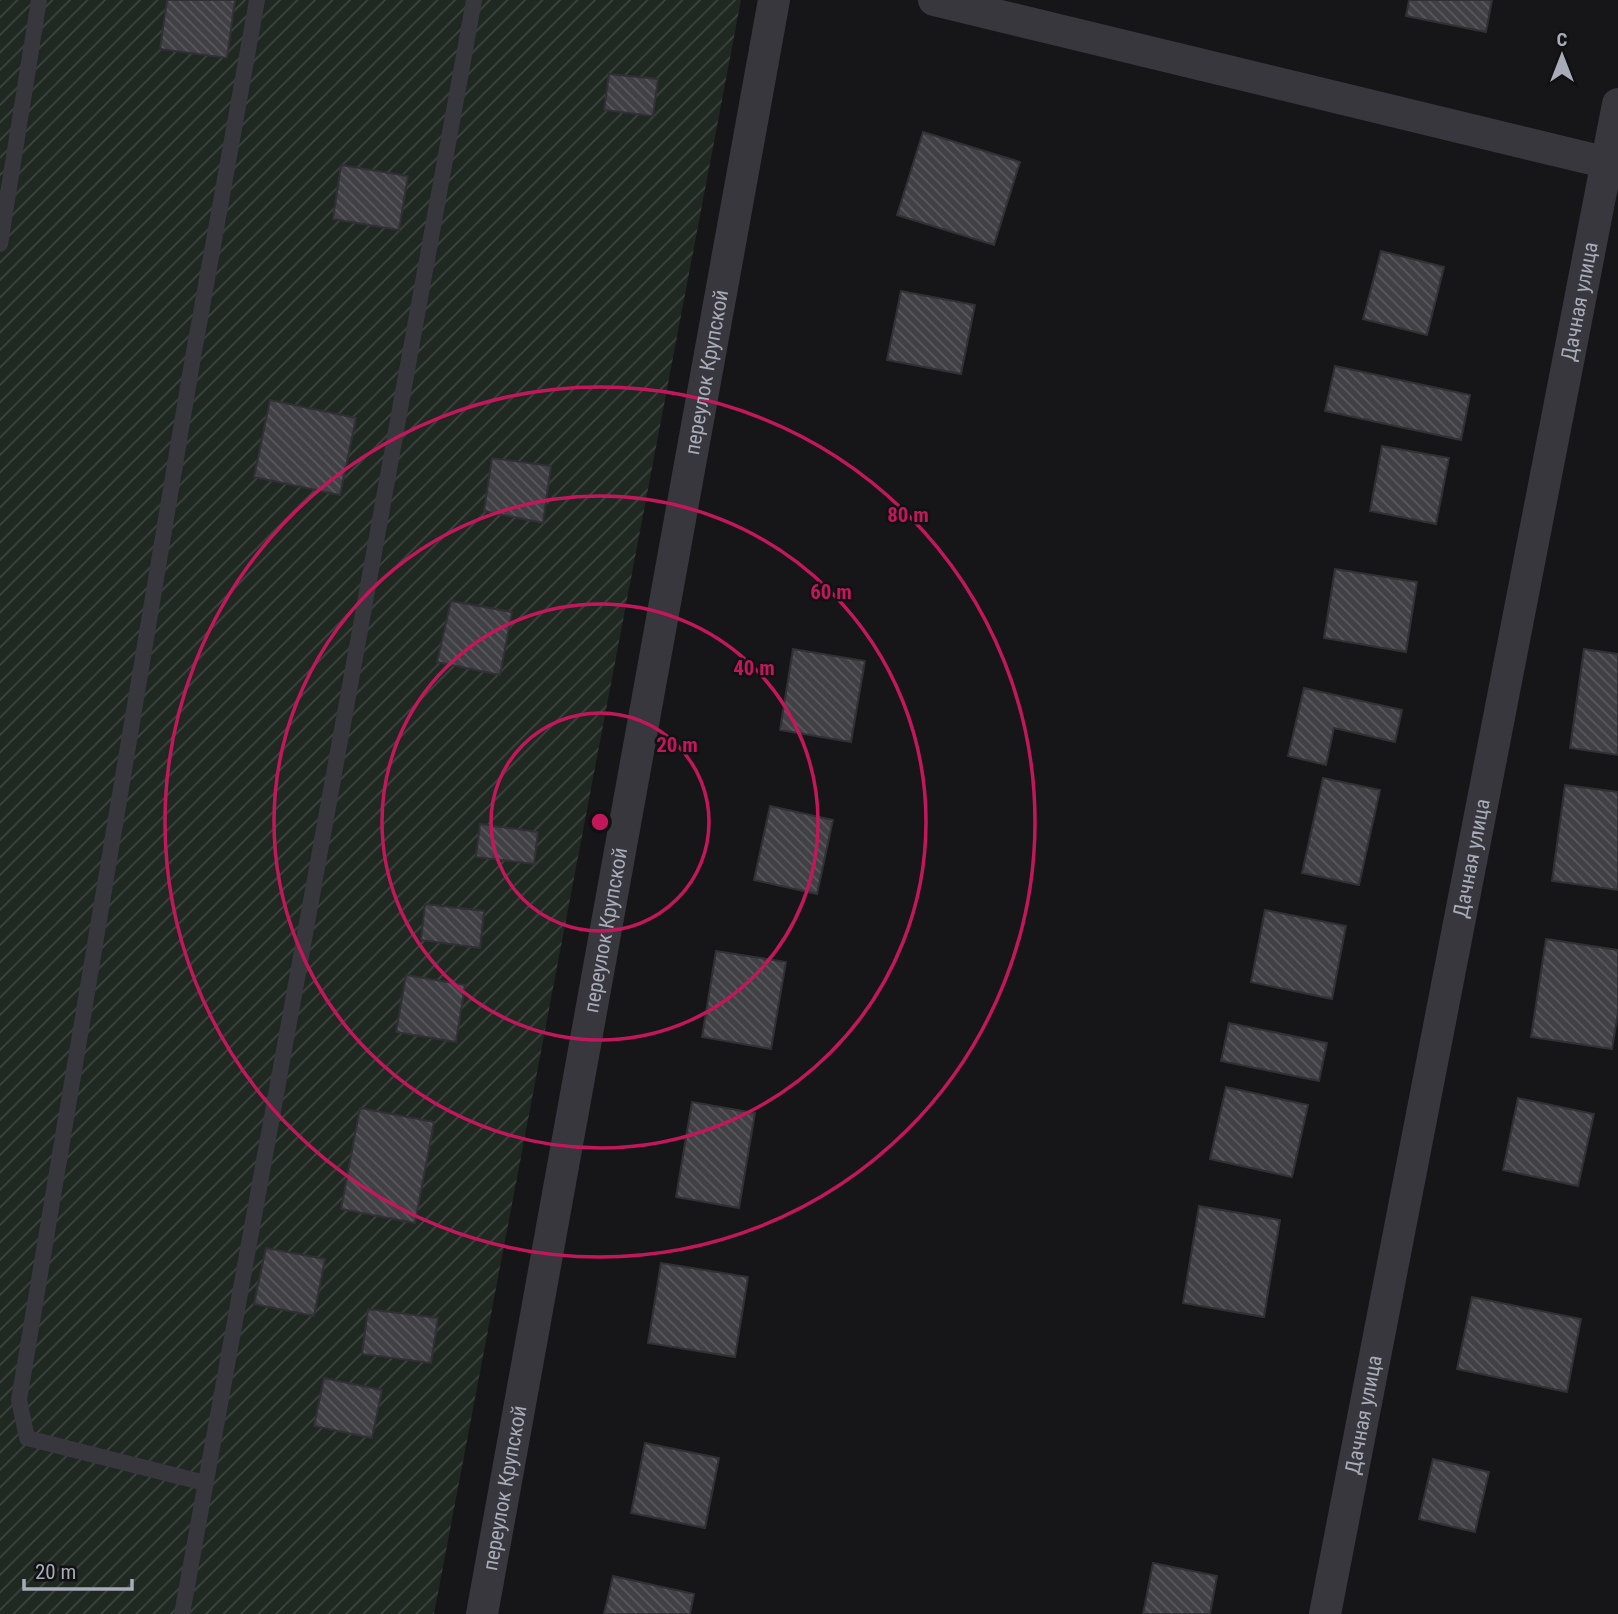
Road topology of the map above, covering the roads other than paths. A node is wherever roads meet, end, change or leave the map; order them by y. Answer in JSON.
{"nodes":[{"id":1,"x":39,"y":0,"type":"edge"},
{"id":2,"x":257,"y":0,"type":"edge"},
{"id":3,"x":474,"y":0,"type":"edge"},
{"id":4,"x":774,"y":0,"type":"edge"},
{"id":5,"x":934,"y":0,"type":"edge"},
{"id":6,"x":1618,"y":104,"type":"edge"},
{"id":7,"x":1608,"y":163,"type":"junction"},
{"id":8,"x":0,"y":244,"type":"edge"},
{"id":9,"x":205,"y":1483,"type":"junction"},
{"id":10,"x":182,"y":1614,"type":"edge"},
{"id":11,"x":482,"y":1614,"type":"edge"},
{"id":12,"x":1325,"y":1614,"type":"edge"}],
"edges":[{"from":1,"to":8,"type":"lane"},
{"from":2,"to":9,"type":"lane"},
{"from":3,"to":9,"type":"lane"},
{"from":4,"to":11,"type":"street","name":"переулок Крупской"},
{"from":5,"to":7,"type":"street"},
{"from":6,"to":7,"type":"street","name":"Дачная улица"},
{"from":7,"to":12,"type":"street","name":"Дачная улица"},
{"from":9,"to":10,"type":"lane"}]}
